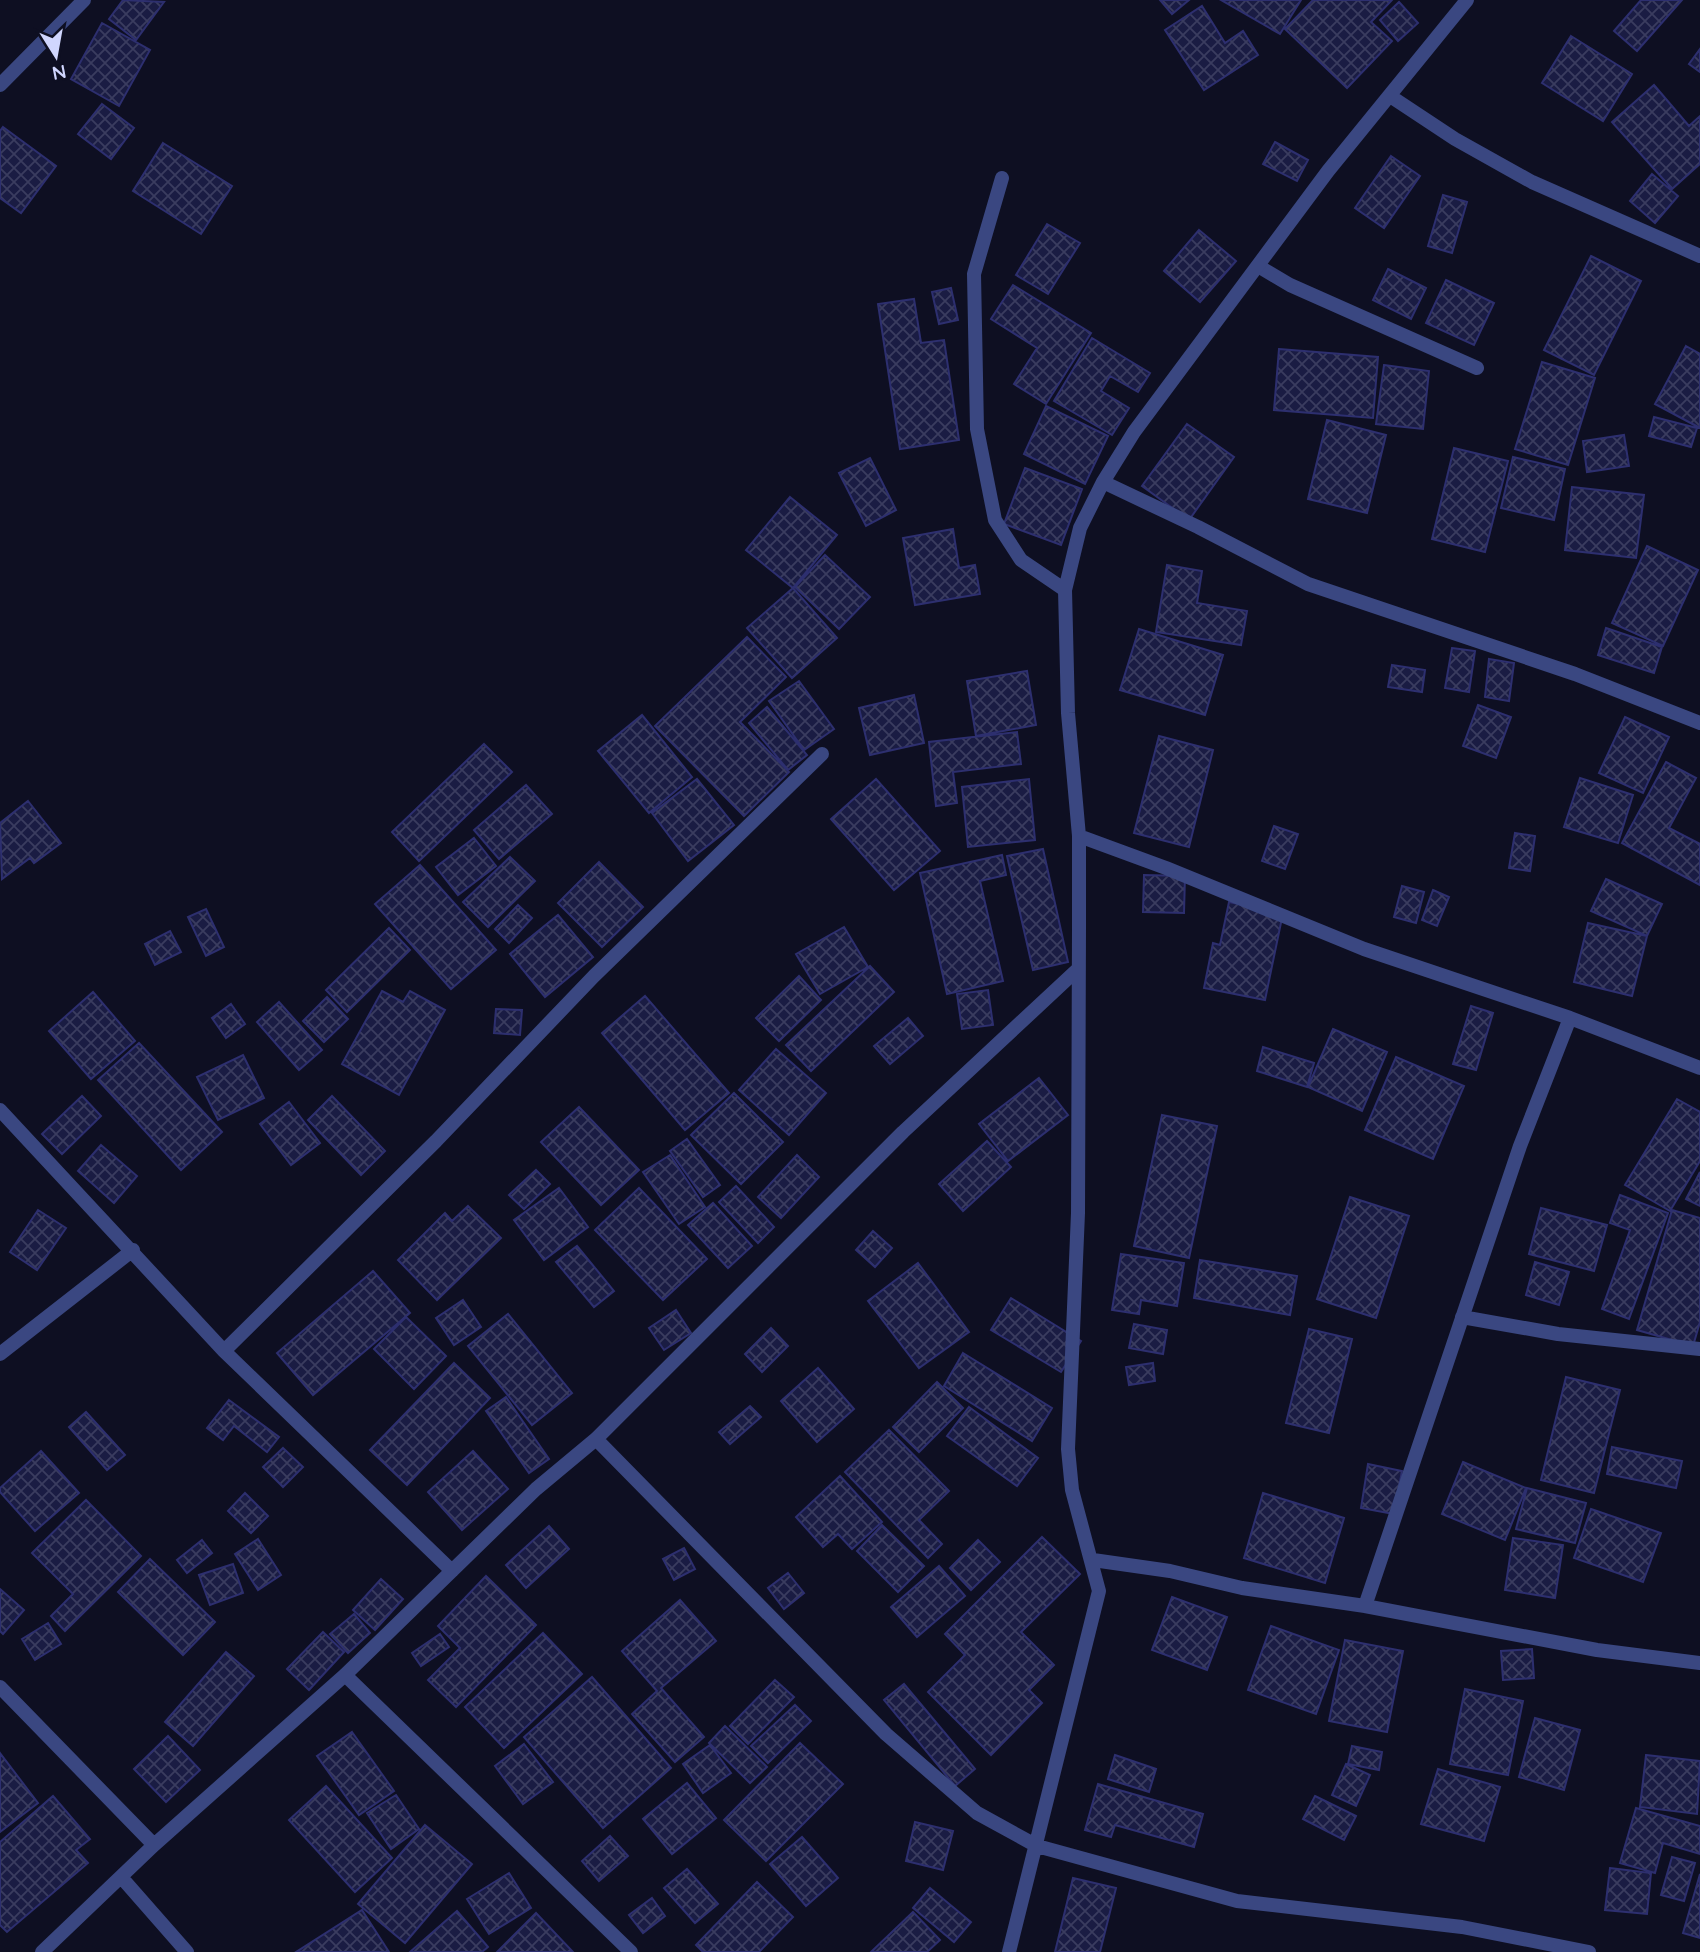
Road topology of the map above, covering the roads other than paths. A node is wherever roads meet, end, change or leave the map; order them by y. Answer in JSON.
{"nodes":[{"id":1,"x":84,"y":0,"type":"edge"},
{"id":2,"x":1467,"y":0,"type":"edge"},
{"id":3,"x":0,"y":85,"type":"edge"},
{"id":4,"x":1390,"y":96,"type":"junction"},
{"id":5,"x":1002,"y":178,"type":"dead end"},
{"id":6,"x":1700,"y":256,"type":"edge"},
{"id":7,"x":1258,"y":267,"type":"junction"},
{"id":8,"x":1476,"y":368,"type":"dead end"},
{"id":9,"x":1103,"y":482,"type":"junction"},
{"id":10,"x":1065,"y":590,"type":"junction"},
{"id":11,"x":1700,"y":723,"type":"edge"},
{"id":12,"x":822,"y":754,"type":"dead end"},
{"id":13,"x":1079,"y":836,"type":"junction"},
{"id":14,"x":1078,"y":969,"type":"junction"},
{"id":15,"x":1570,"y":1018,"type":"junction"},
{"id":16,"x":1700,"y":1068,"type":"edge"},
{"id":17,"x":0,"y":1110,"type":"edge"},
{"id":18,"x":133,"y":1251,"type":"junction"},
{"id":19,"x":1462,"y":1317,"type":"junction"},
{"id":20,"x":1700,"y":1349,"type":"edge"},
{"id":21,"x":224,"y":1351,"type":"junction"},
{"id":22,"x":0,"y":1354,"type":"edge"},
{"id":23,"x":596,"y":1439,"type":"junction"},
{"id":24,"x":1093,"y":1560,"type":"junction"},
{"id":25,"x":452,"y":1571,"type":"junction"},
{"id":26,"x":1365,"y":1606,"type":"junction"},
{"id":27,"x":1700,"y":1663,"type":"edge"},
{"id":28,"x":345,"y":1675,"type":"junction"},
{"id":29,"x":0,"y":1687,"type":"edge"},
{"id":30,"x":154,"y":1845,"type":"junction"},
{"id":31,"x":1037,"y":1846,"type":"junction"},
{"id":32,"x":122,"y":1878,"type":"junction"},
{"id":33,"x":42,"y":1952,"type":"edge"},
{"id":34,"x":187,"y":1952,"type":"edge"},
{"id":35,"x":631,"y":1952,"type":"edge"},
{"id":36,"x":1009,"y":1952,"type":"edge"},
{"id":37,"x":1588,"y":1952,"type":"edge"}],
"edges":[{"from":1,"to":3,"type":"street"},
{"from":2,"to":4,"type":"street"},
{"from":4,"to":6,"type":"street"},
{"from":4,"to":7,"type":"street"},
{"from":5,"to":10,"type":"street"},
{"from":7,"to":8,"type":"street"},
{"from":7,"to":9,"type":"street"},
{"from":9,"to":10,"type":"street"},
{"from":9,"to":11,"type":"street"},
{"from":10,"to":13,"type":"street"},
{"from":12,"to":21,"type":"street"},
{"from":13,"to":14,"type":"street"},
{"from":13,"to":15,"type":"street"},
{"from":14,"to":23,"type":"street"},
{"from":14,"to":24,"type":"street"},
{"from":15,"to":16,"type":"street"},
{"from":15,"to":19,"type":"street"},
{"from":17,"to":18,"type":"street"},
{"from":18,"to":21,"type":"street"},
{"from":18,"to":22,"type":"street"},
{"from":19,"to":20,"type":"street"},
{"from":19,"to":26,"type":"street"},
{"from":21,"to":25,"type":"street"},
{"from":23,"to":25,"type":"street"},
{"from":23,"to":31,"type":"street"},
{"from":24,"to":26,"type":"street"},
{"from":24,"to":31,"type":"street"},
{"from":25,"to":28,"type":"street"},
{"from":26,"to":27,"type":"street"},
{"from":28,"to":30,"type":"street"},
{"from":28,"to":35,"type":"street"},
{"from":29,"to":30,"type":"street"},
{"from":30,"to":32,"type":"street"},
{"from":31,"to":36,"type":"street"},
{"from":31,"to":37,"type":"street"},
{"from":32,"to":33,"type":"street"},
{"from":32,"to":34,"type":"street"}]}
